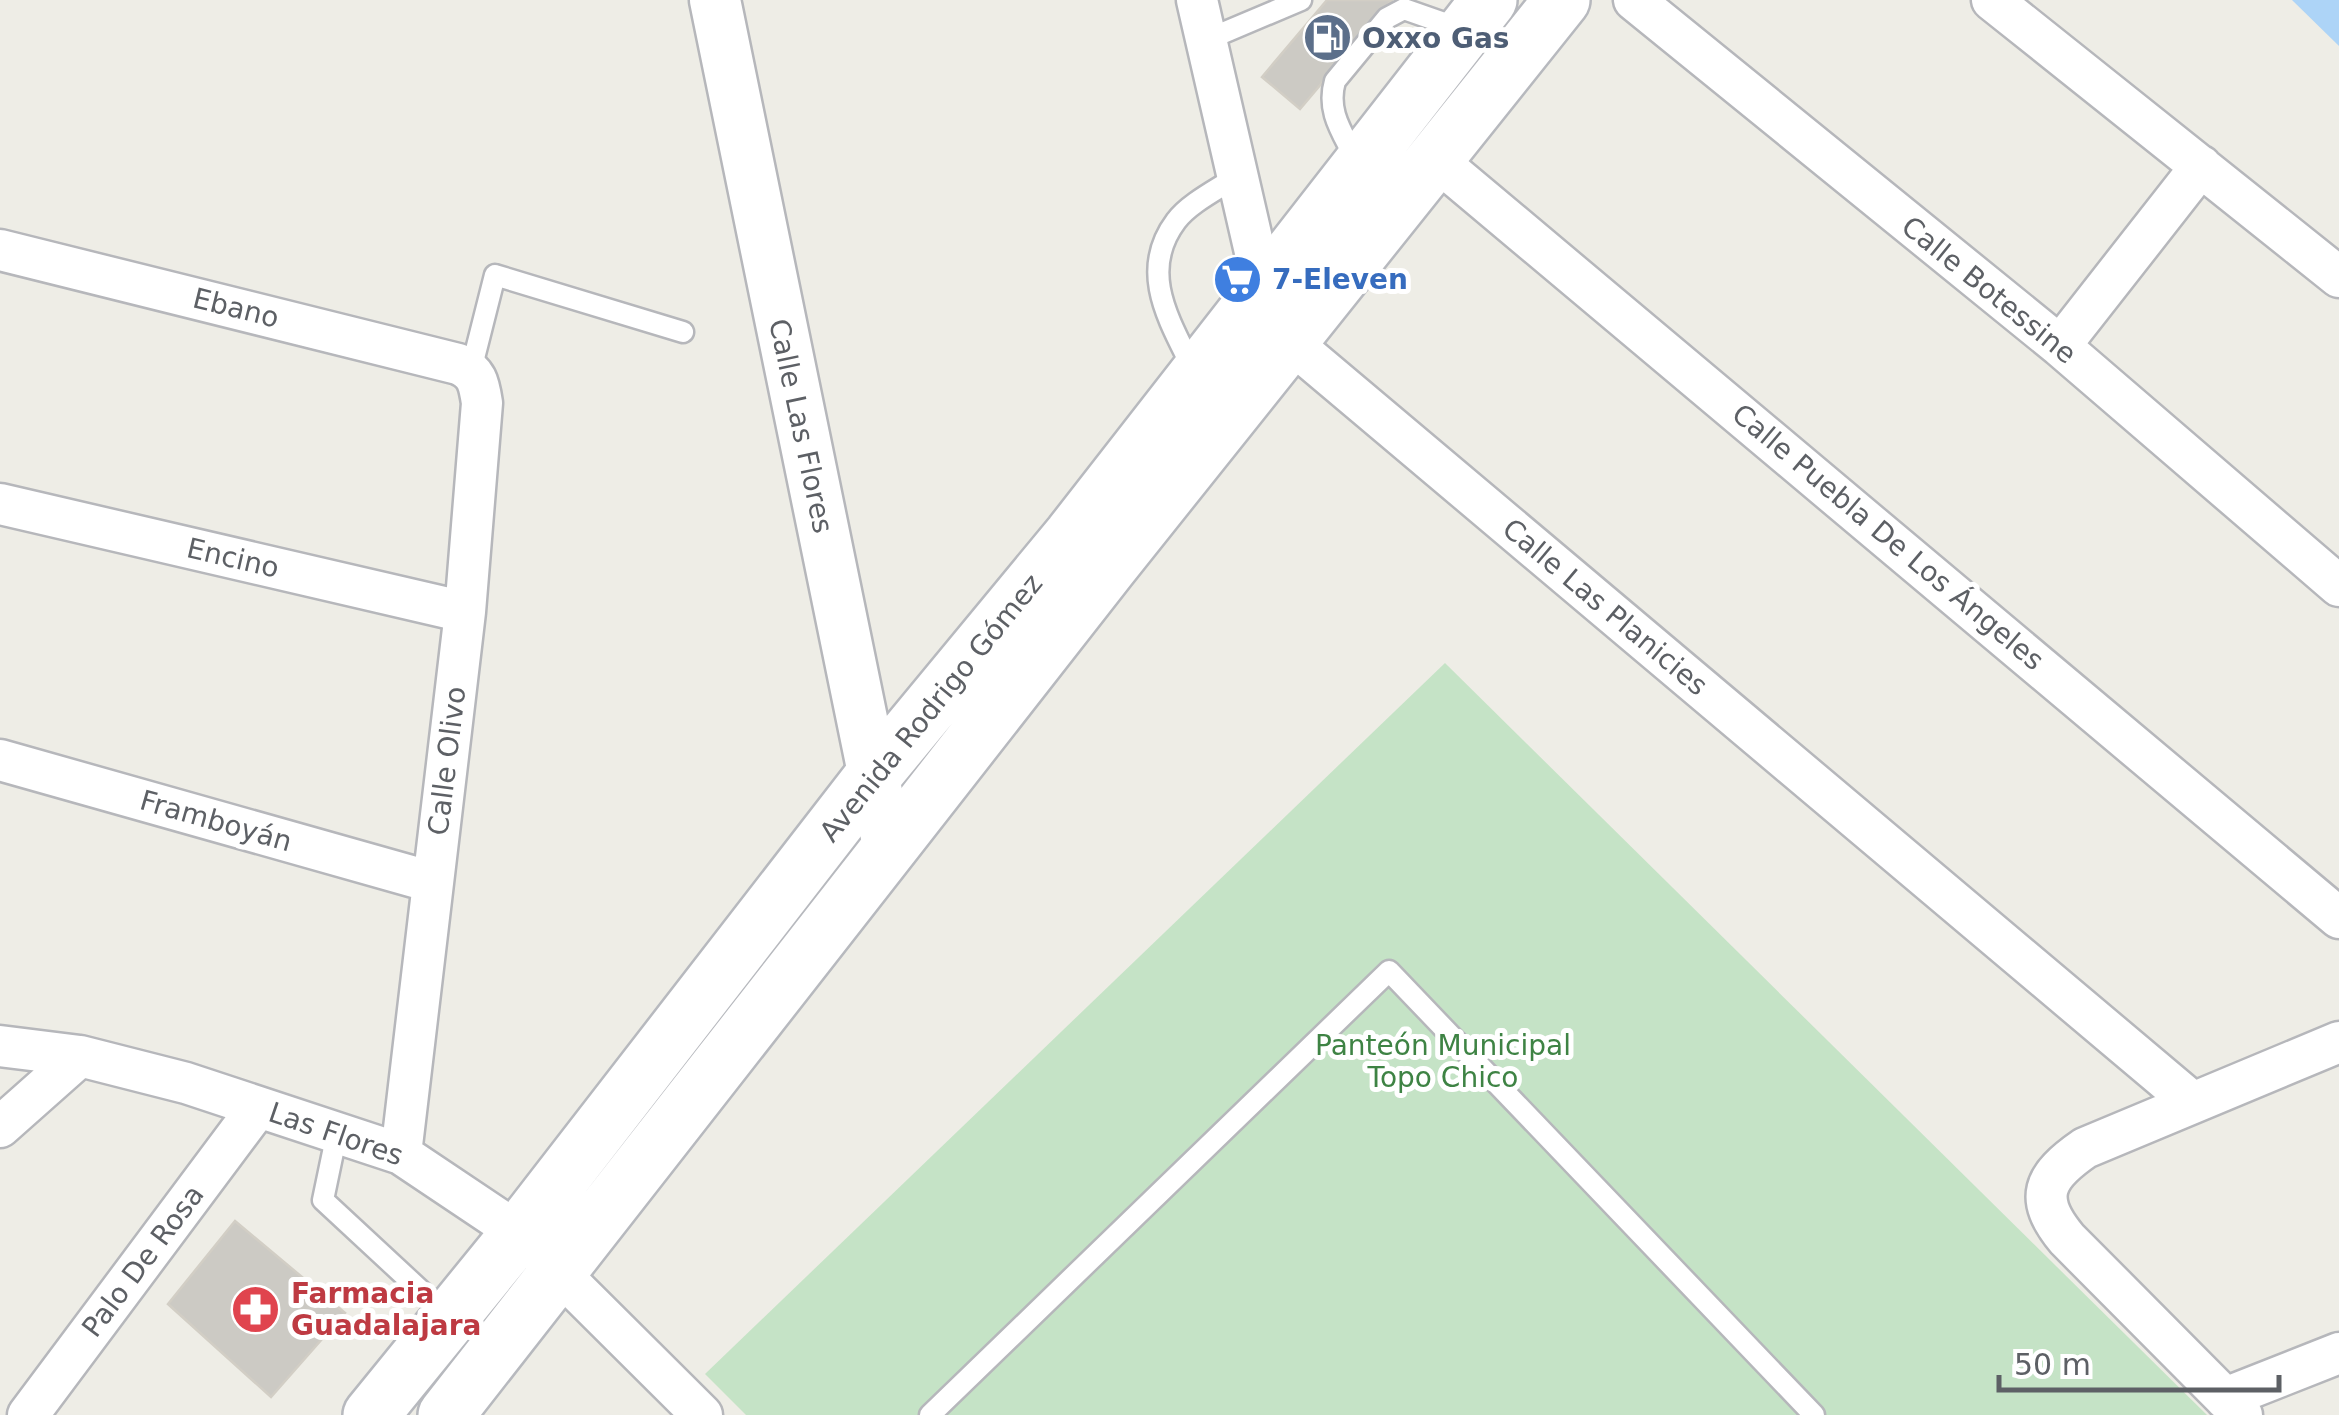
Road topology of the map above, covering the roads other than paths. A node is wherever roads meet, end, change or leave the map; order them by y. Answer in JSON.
{"nodes":[{"id":1,"x":715,"y":0,"type":"edge"},
{"id":2,"x":1197,"y":0,"type":"edge"},
{"id":3,"x":1300,"y":0,"type":"edge"},
{"id":4,"x":1562,"y":0,"type":"edge"},
{"id":5,"x":1634,"y":0,"type":"edge"},
{"id":6,"x":1992,"y":0,"type":"edge"},
{"id":7,"x":1477,"y":15,"type":"edge"},
{"id":8,"x":1204,"y":40,"type":"junction"},
{"id":9,"x":1435,"y":159,"type":"junction"},
{"id":10,"x":2201,"y":166,"type":"junction"},
{"id":11,"x":1360,"y":168,"type":"junction"},
{"id":12,"x":1239,"y":174,"type":"junction"},
{"id":13,"x":0,"y":250,"type":"edge"},
{"id":14,"x":2339,"y":277,"type":"edge"},
{"id":15,"x":1264,"y":291,"type":"junction"},
{"id":16,"x":683,"y":332,"type":"dead end"},
{"id":17,"x":1288,"y":340,"type":"junction"},
{"id":18,"x":2060,"y":346,"type":"junction"},
{"id":19,"x":471,"y":370,"type":"junction"},
{"id":20,"x":1196,"y":376,"type":"junction"},
{"id":21,"x":0,"y":504,"type":"edge"},
{"id":22,"x":1091,"y":550,"type":"junction"},
{"id":23,"x":2339,"y":586,"type":"edge"},
{"id":24,"x":465,"y":612,"type":"junction"},
{"id":25,"x":0,"y":760,"type":"edge"},
{"id":26,"x":872,"y":777,"type":"junction"},
{"id":27,"x":889,"y":851,"type":"junction"},
{"id":28,"x":432,"y":882,"type":"junction"},
{"id":29,"x":2339,"y":918,"type":"edge"},
{"id":30,"x":2339,"y":1042,"type":"edge"},
{"id":31,"x":0,"y":1046,"type":"edge"},
{"id":32,"x":80,"y":1056,"type":"junction"},
{"id":33,"x":2192,"y":1102,"type":"junction"},
{"id":34,"x":258,"y":1107,"type":"junction"},
{"id":35,"x":0,"y":1127,"type":"edge"},
{"id":36,"x":337,"y":1132,"type":"junction"},
{"id":37,"x":401,"y":1154,"type":"junction"},
{"id":38,"x":519,"y":1233,"type":"junction"},
{"id":39,"x":561,"y":1271,"type":"junction"},
{"id":40,"x":450,"y":1318,"type":"junction"},
{"id":41,"x":2339,"y":1353,"type":"edge"},
{"id":42,"x":2233,"y":1406,"type":"edge"},
{"id":43,"x":28,"y":1415,"type":"edge"},
{"id":44,"x":371,"y":1415,"type":"edge"},
{"id":45,"x":446,"y":1415,"type":"edge"},
{"id":46,"x":702,"y":1415,"type":"edge"},
{"id":47,"x":930,"y":1415,"type":"edge"},
{"id":48,"x":1814,"y":1415,"type":"edge"}],
"edges":[{"from":1,"to":26,"type":"street","name":"Calle Las Flores"},
{"from":2,"to":8,"type":"street","name":"Calle Las Planicies"},
{"from":3,"to":8,"type":"lane"},
{"from":4,"to":9,"type":"main road","name":"Avenida Rodrigo Gómez"},
{"from":5,"to":18,"type":"street","name":"Calle Botessine"},
{"from":6,"to":10,"type":"street"},
{"from":7,"to":11,"type":"main road","name":"Avenida Rodrigo Gómez"},
{"from":7,"to":11,"type":"lane"},
{"from":8,"to":12,"type":"street","name":"Calle Las Planicies"},
{"from":9,"to":17,"type":"main road","name":"Avenida Rodrigo Gómez"},
{"from":9,"to":29,"type":"street","name":"Calle Puebla De Los Ángeles"},
{"from":10,"to":14,"type":"street"},
{"from":10,"to":18,"type":"street"},
{"from":11,"to":15,"type":"main road","name":"Avenida Rodrigo Gómez"},
{"from":12,"to":15,"type":"street","name":"Calle Las Planicies"},
{"from":12,"to":20,"type":"lane"},
{"from":13,"to":19,"type":"street","name":"Ebano"},
{"from":15,"to":17,"type":"street","name":"Calle Las Planicies"},
{"from":15,"to":20,"type":"main road","name":"Avenida Rodrigo Gómez"},
{"from":16,"to":19,"type":"lane"},
{"from":17,"to":22,"type":"main road","name":"Avenida Rodrigo Gómez"},
{"from":17,"to":33,"type":"street","name":"Calle Las Planicies"},
{"from":18,"to":23,"type":"street","name":"Calle Botessine"},
{"from":19,"to":24,"type":"street","name":"Calle Olivo"},
{"from":20,"to":22,"type":"main road","name":"Avenida Rodrigo Gómez"},
{"from":21,"to":24,"type":"street","name":"Encino"},
{"from":22,"to":26,"type":"main road","name":"Avenida Rodrigo Gómez"},
{"from":22,"to":27,"type":"main road","name":"Avenida Rodrigo Gómez"},
{"from":24,"to":28,"type":"street","name":"Calle Olivo"},
{"from":25,"to":28,"type":"street","name":"Framboyán"},
{"from":26,"to":27,"type":"street","name":"Calle Las Flores"},
{"from":26,"to":38,"type":"main road","name":"Avenida Rodrigo Gómez"},
{"from":27,"to":39,"type":"main road","name":"Avenida Rodrigo Gómez"},
{"from":28,"to":37,"type":"street","name":"Calle Olivo"},
{"from":30,"to":33,"type":"street"},
{"from":31,"to":32,"type":"street","name":"Las Flores"},
{"from":32,"to":34,"type":"street","name":"Las Flores"},
{"from":32,"to":35,"type":"street"},
{"from":33,"to":42,"type":"street"},
{"from":34,"to":36,"type":"street","name":"Las Flores"},
{"from":34,"to":43,"type":"street","name":"Palo De Rosa"},
{"from":36,"to":37,"type":"street","name":"Las Flores"},
{"from":36,"to":40,"type":"lane"},
{"from":37,"to":38,"type":"street","name":"Las Flores"},
{"from":38,"to":39,"type":"street","name":"Las Flores"},
{"from":38,"to":40,"type":"main road","name":"Avenida Rodrigo Gómez"},
{"from":39,"to":45,"type":"main road","name":"Avenida Rodrigo Gómez"},
{"from":39,"to":46,"type":"street","name":"Las Flores"},
{"from":40,"to":44,"type":"main road","name":"Avenida Rodrigo Gómez"},
{"from":41,"to":42,"type":"street"},
{"from":47,"to":48,"type":"lane"}]}
